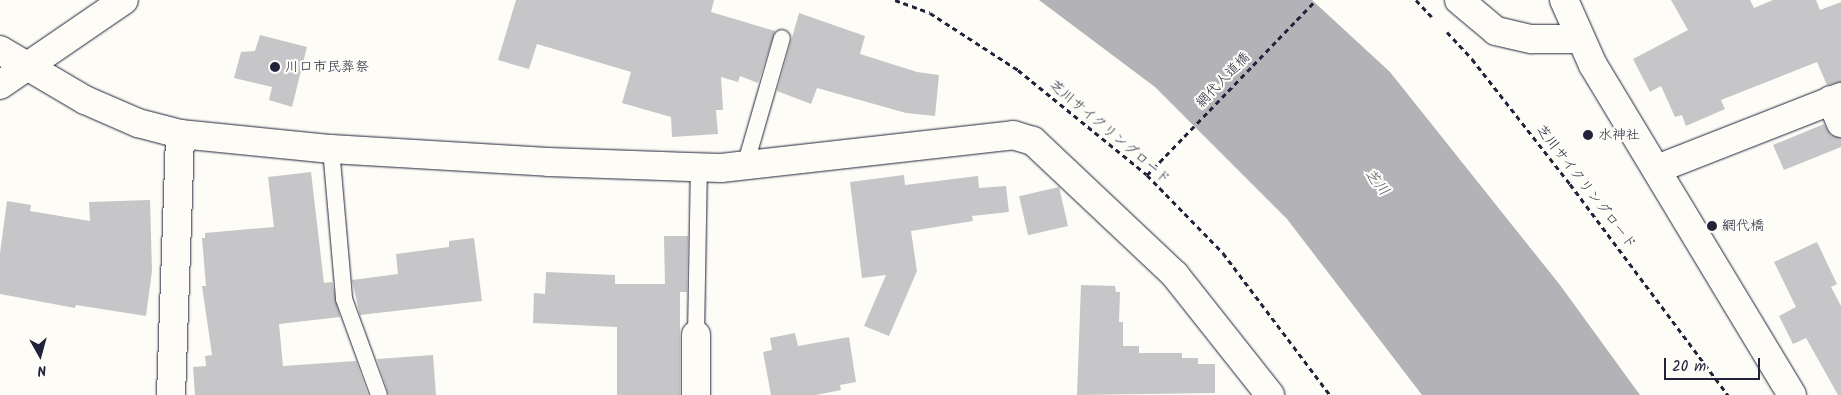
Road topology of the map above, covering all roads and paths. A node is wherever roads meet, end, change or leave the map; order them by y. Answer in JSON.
{"nodes":[{"id":1,"x":124,"y":0,"type":"edge"},
{"id":2,"x":895,"y":0,"type":"edge"},
{"id":3,"x":1316,"y":0,"type":"edge"},
{"id":4,"x":1416,"y":0,"type":"edge"},
{"id":5,"x":1459,"y":0,"type":"edge"},
{"id":6,"x":1564,"y":0,"type":"edge"},
{"id":7,"x":1435,"y":20,"type":"dead end"},
{"id":8,"x":1441,"y":26,"type":"dead end"},
{"id":9,"x":782,"y":38,"type":"dead end"},
{"id":10,"x":1580,"y":39,"type":"junction"},
{"id":11,"x":0,"y":50,"type":"edge"},
{"id":12,"x":27,"y":67,"type":"junction"},
{"id":13,"x":0,"y":85,"type":"edge"},
{"id":14,"x":1838,"y":107,"type":"edge"},
{"id":15,"x":180,"y":134,"type":"junction"},
{"id":16,"x":331,"y":149,"type":"junction"},
{"id":17,"x":745,"y":166,"type":"junction"},
{"id":18,"x":699,"y":168,"type":"junction"},
{"id":19,"x":1657,"y":169,"type":"junction"},
{"id":20,"x":1147,"y":175,"type":"junction"},
{"id":21,"x":696,"y":334,"type":"joint"},
{"id":22,"x":171,"y":395,"type":"edge"},
{"id":23,"x":379,"y":395,"type":"edge"},
{"id":24,"x":696,"y":395,"type":"edge"},
{"id":25,"x":1270,"y":395,"type":"edge"},
{"id":26,"x":1330,"y":395,"type":"edge"},
{"id":27,"x":1728,"y":395,"type":"edge"},
{"id":28,"x":1792,"y":395,"type":"edge"}],
"edges":[{"from":1,"to":12,"type":"street"},
{"from":2,"to":20,"type":"path","name":"芝川サイクリングロード"},
{"from":3,"to":20,"type":"path","name":"網代人道橋"},
{"from":4,"to":7,"type":"path"},
{"from":5,"to":10,"type":"street"},
{"from":6,"to":10,"type":"street"},
{"from":8,"to":27,"type":"path","name":"芝川サイクリングロード"},
{"from":9,"to":17,"type":"lane"},
{"from":10,"to":19,"type":"street"},
{"from":11,"to":12,"type":"street"},
{"from":12,"to":13,"type":"street"},
{"from":12,"to":15,"type":"street"},
{"from":14,"to":19,"type":"street"},
{"from":15,"to":16,"type":"street"},
{"from":15,"to":22,"type":"street"},
{"from":16,"to":18,"type":"street"},
{"from":16,"to":23,"type":"lane"},
{"from":17,"to":18,"type":"street"},
{"from":17,"to":25,"type":"street"},
{"from":18,"to":21,"type":"lane"},
{"from":19,"to":28,"type":"street"},
{"from":20,"to":26,"type":"path","name":"芝川サイクリングロード"},
{"from":21,"to":24,"type":"street"}]}
